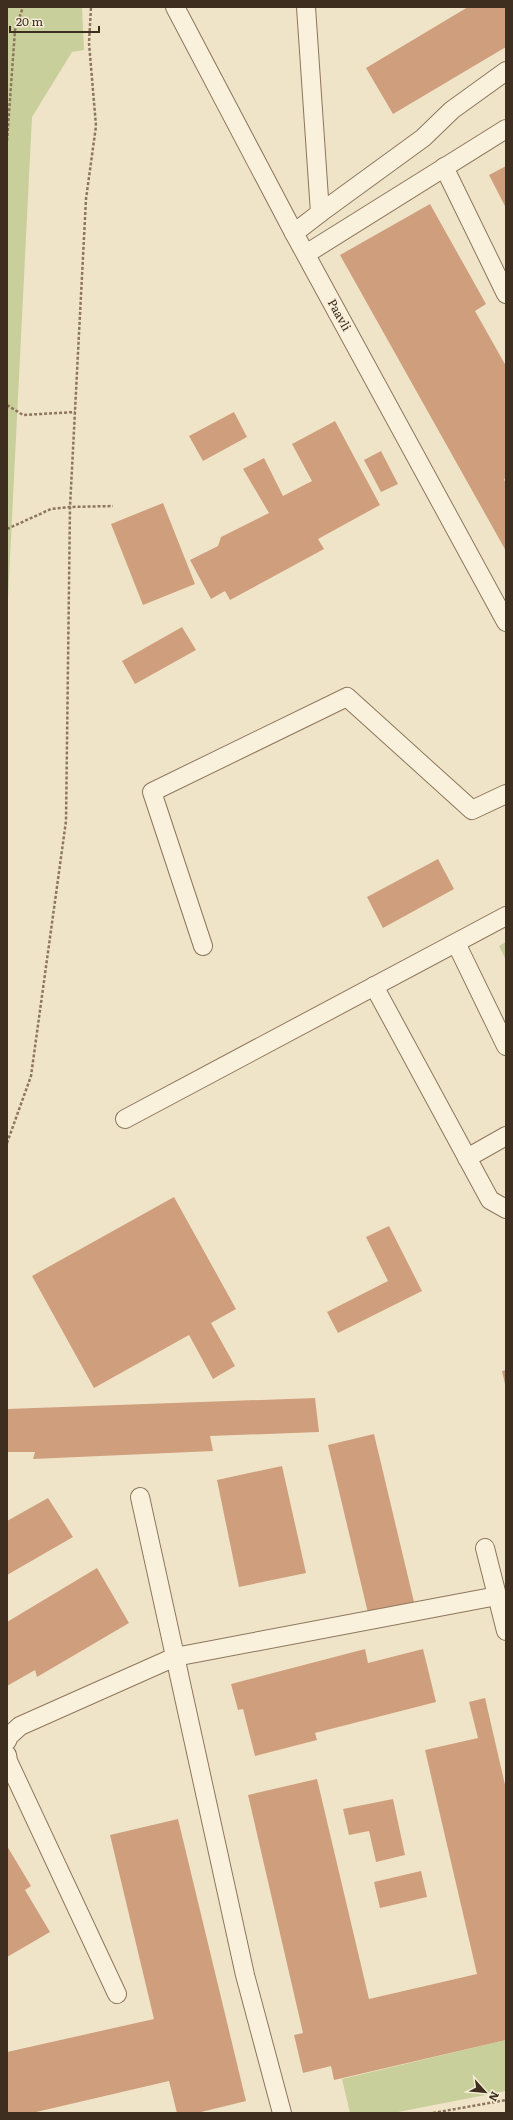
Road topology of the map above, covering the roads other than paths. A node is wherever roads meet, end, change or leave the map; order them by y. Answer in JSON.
{"nodes":[{"id":1,"x":175,"y":7,"type":"edge"},
{"id":2,"x":306,"y":7,"type":"edge"},
{"id":3,"x":506,"y":71,"type":"edge"},
{"id":4,"x":506,"y":129,"type":"edge"},
{"id":5,"x":444,"y":167,"type":"junction"},
{"id":6,"x":320,"y":213,"type":"junction"},
{"id":7,"x":294,"y":233,"type":"junction"},
{"id":8,"x":306,"y":254,"type":"junction"},
{"id":9,"x":506,"y":294,"type":"edge"},
{"id":10,"x":506,"y":622,"type":"edge"},
{"id":11,"x":506,"y":794,"type":"edge"},
{"id":12,"x":506,"y":916,"type":"edge"},
{"id":13,"x":456,"y":942,"type":"junction"},
{"id":14,"x":203,"y":946,"type":"dead end"},
{"id":15,"x":374,"y":986,"type":"junction"},
{"id":16,"x":506,"y":1046,"type":"edge"},
{"id":17,"x":125,"y":1119,"type":"dead end"},
{"id":18,"x":506,"y":1136,"type":"edge"},
{"id":19,"x":467,"y":1158,"type":"junction"},
{"id":20,"x":506,"y":1209,"type":"edge"},
{"id":21,"x":140,"y":1497,"type":"dead end"},
{"id":22,"x":485,"y":1548,"type":"dead end"},
{"id":23,"x":497,"y":1596,"type":"junction"},
{"id":24,"x":506,"y":1630,"type":"edge"},
{"id":25,"x":175,"y":1657,"type":"junction"},
{"id":26,"x":7,"y":1740,"type":"edge"},
{"id":27,"x":7,"y":1755,"type":"edge"},
{"id":28,"x":118,"y":1994,"type":"dead end"},
{"id":29,"x":282,"y":2113,"type":"edge"}],
"edges":[{"from":1,"to":7,"type":"lane","name":"Paavli"},
{"from":2,"to":6,"type":"lane"},
{"from":3,"to":6,"type":"lane"},
{"from":4,"to":5,"type":"lane"},
{"from":5,"to":8,"type":"lane"},
{"from":5,"to":9,"type":"lane"},
{"from":6,"to":7,"type":"lane"},
{"from":7,"to":8,"type":"lane","name":"Paavli"},
{"from":8,"to":10,"type":"lane","name":"Paavli"},
{"from":11,"to":14,"type":"lane"},
{"from":12,"to":13,"type":"lane"},
{"from":13,"to":15,"type":"lane"},
{"from":13,"to":16,"type":"lane"},
{"from":15,"to":17,"type":"lane"},
{"from":15,"to":19,"type":"lane"},
{"from":18,"to":19,"type":"lane"},
{"from":19,"to":20,"type":"lane"},
{"from":21,"to":25,"type":"lane"},
{"from":22,"to":23,"type":"lane"},
{"from":23,"to":24,"type":"lane"},
{"from":23,"to":25,"type":"lane"},
{"from":25,"to":26,"type":"lane"},
{"from":25,"to":29,"type":"lane"},
{"from":27,"to":28,"type":"lane"}]}
